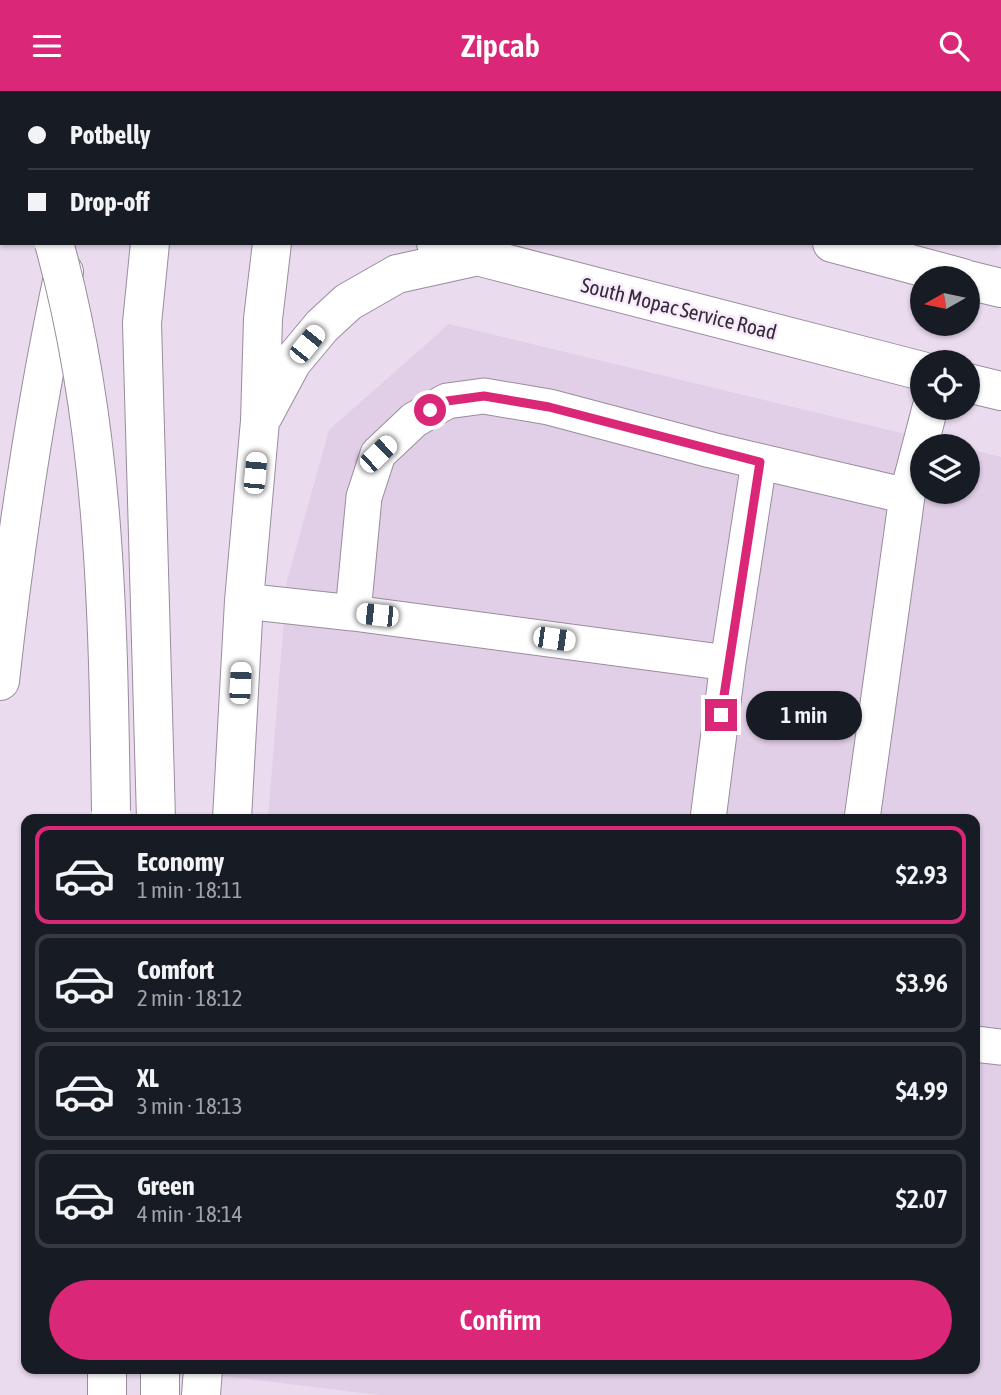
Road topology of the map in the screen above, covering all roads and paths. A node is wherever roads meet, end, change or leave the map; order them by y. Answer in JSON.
{"nodes":[{"id":1,"x":54,"y":245,"type":"edge"},
{"id":2,"x":70,"y":245,"type":"edge"},
{"id":3,"x":150,"y":245,"type":"edge"},
{"id":4,"x":272,"y":245,"type":"edge"},
{"id":5,"x":442,"y":245,"type":"edge"},
{"id":6,"x":839,"y":245,"type":"edge"},
{"id":7,"x":477,"y":256,"type":"junction"},
{"id":8,"x":918,"y":266,"type":"edge"},
{"id":9,"x":980,"y":283,"type":"edge"},
{"id":10,"x":1001,"y":288,"type":"edge"},
{"id":11,"x":910,"y":368,"type":"edge"},
{"id":12,"x":980,"y":386,"type":"edge"},
{"id":13,"x":1001,"y":391,"type":"edge"},
{"id":14,"x":927,"y":420,"type":"edge"},
{"id":15,"x":260,"y":421,"type":"junction"},
{"id":16,"x":760,"y":462,"type":"junction"},
{"id":17,"x":907,"y":496,"type":"junction"},
{"id":18,"x":244,"y":601,"type":"junction"},
{"id":19,"x":353,"y":613,"type":"junction"},
{"id":20,"x":728,"y":663,"type":"junction"},
{"id":21,"x":0,"y":681,"type":"edge"},
{"id":22,"x":111,"y":814,"type":"edge"},
{"id":23,"x":156,"y":814,"type":"edge"},
{"id":24,"x":232,"y":814,"type":"edge"},
{"id":25,"x":709,"y":814,"type":"edge"},
{"id":26,"x":863,"y":814,"type":"edge"},
{"id":27,"x":980,"y":1045,"type":"edge"},
{"id":28,"x":1001,"y":1047,"type":"edge"},
{"id":29,"x":107,"y":1374,"type":"edge"},
{"id":30,"x":160,"y":1374,"type":"edge"},
{"id":31,"x":203,"y":1374,"type":"edge"},
{"id":32,"x":107,"y":1395,"type":"edge"},
{"id":33,"x":160,"y":1395,"type":"edge"},
{"id":34,"x":201,"y":1395,"type":"edge"}],
"edges":[{"from":1,"to":22,"type":"main road","bridge":true},
{"from":2,"to":21,"type":"main road"},
{"from":3,"to":23,"type":"main road"},
{"from":4,"to":15,"type":"main road"},
{"from":5,"to":7,"type":"main road","name":"South Mopac Service Road"},
{"from":6,"to":8,"type":"main road"},
{"from":7,"to":11,"type":"main road","name":"South Mopac Service Road"},
{"from":7,"to":15,"type":"main road"},
{"from":9,"to":10,"type":"main road"},
{"from":12,"to":13,"type":"main road"},
{"from":14,"to":17,"type":"lane"},
{"from":15,"to":18,"type":"main road"},
{"from":16,"to":17,"type":"lane"},
{"from":16,"to":19,"type":"lane"},
{"from":16,"to":20,"type":"lane"},
{"from":17,"to":26,"type":"lane"},
{"from":18,"to":19,"type":"lane"},
{"from":18,"to":24,"type":"main road"},
{"from":19,"to":20,"type":"lane"},
{"from":20,"to":25,"type":"lane"},
{"from":27,"to":28,"type":"lane"},
{"from":29,"to":32,"type":"main road"},
{"from":30,"to":33,"type":"main road"},
{"from":31,"to":34,"type":"main road"}]}
